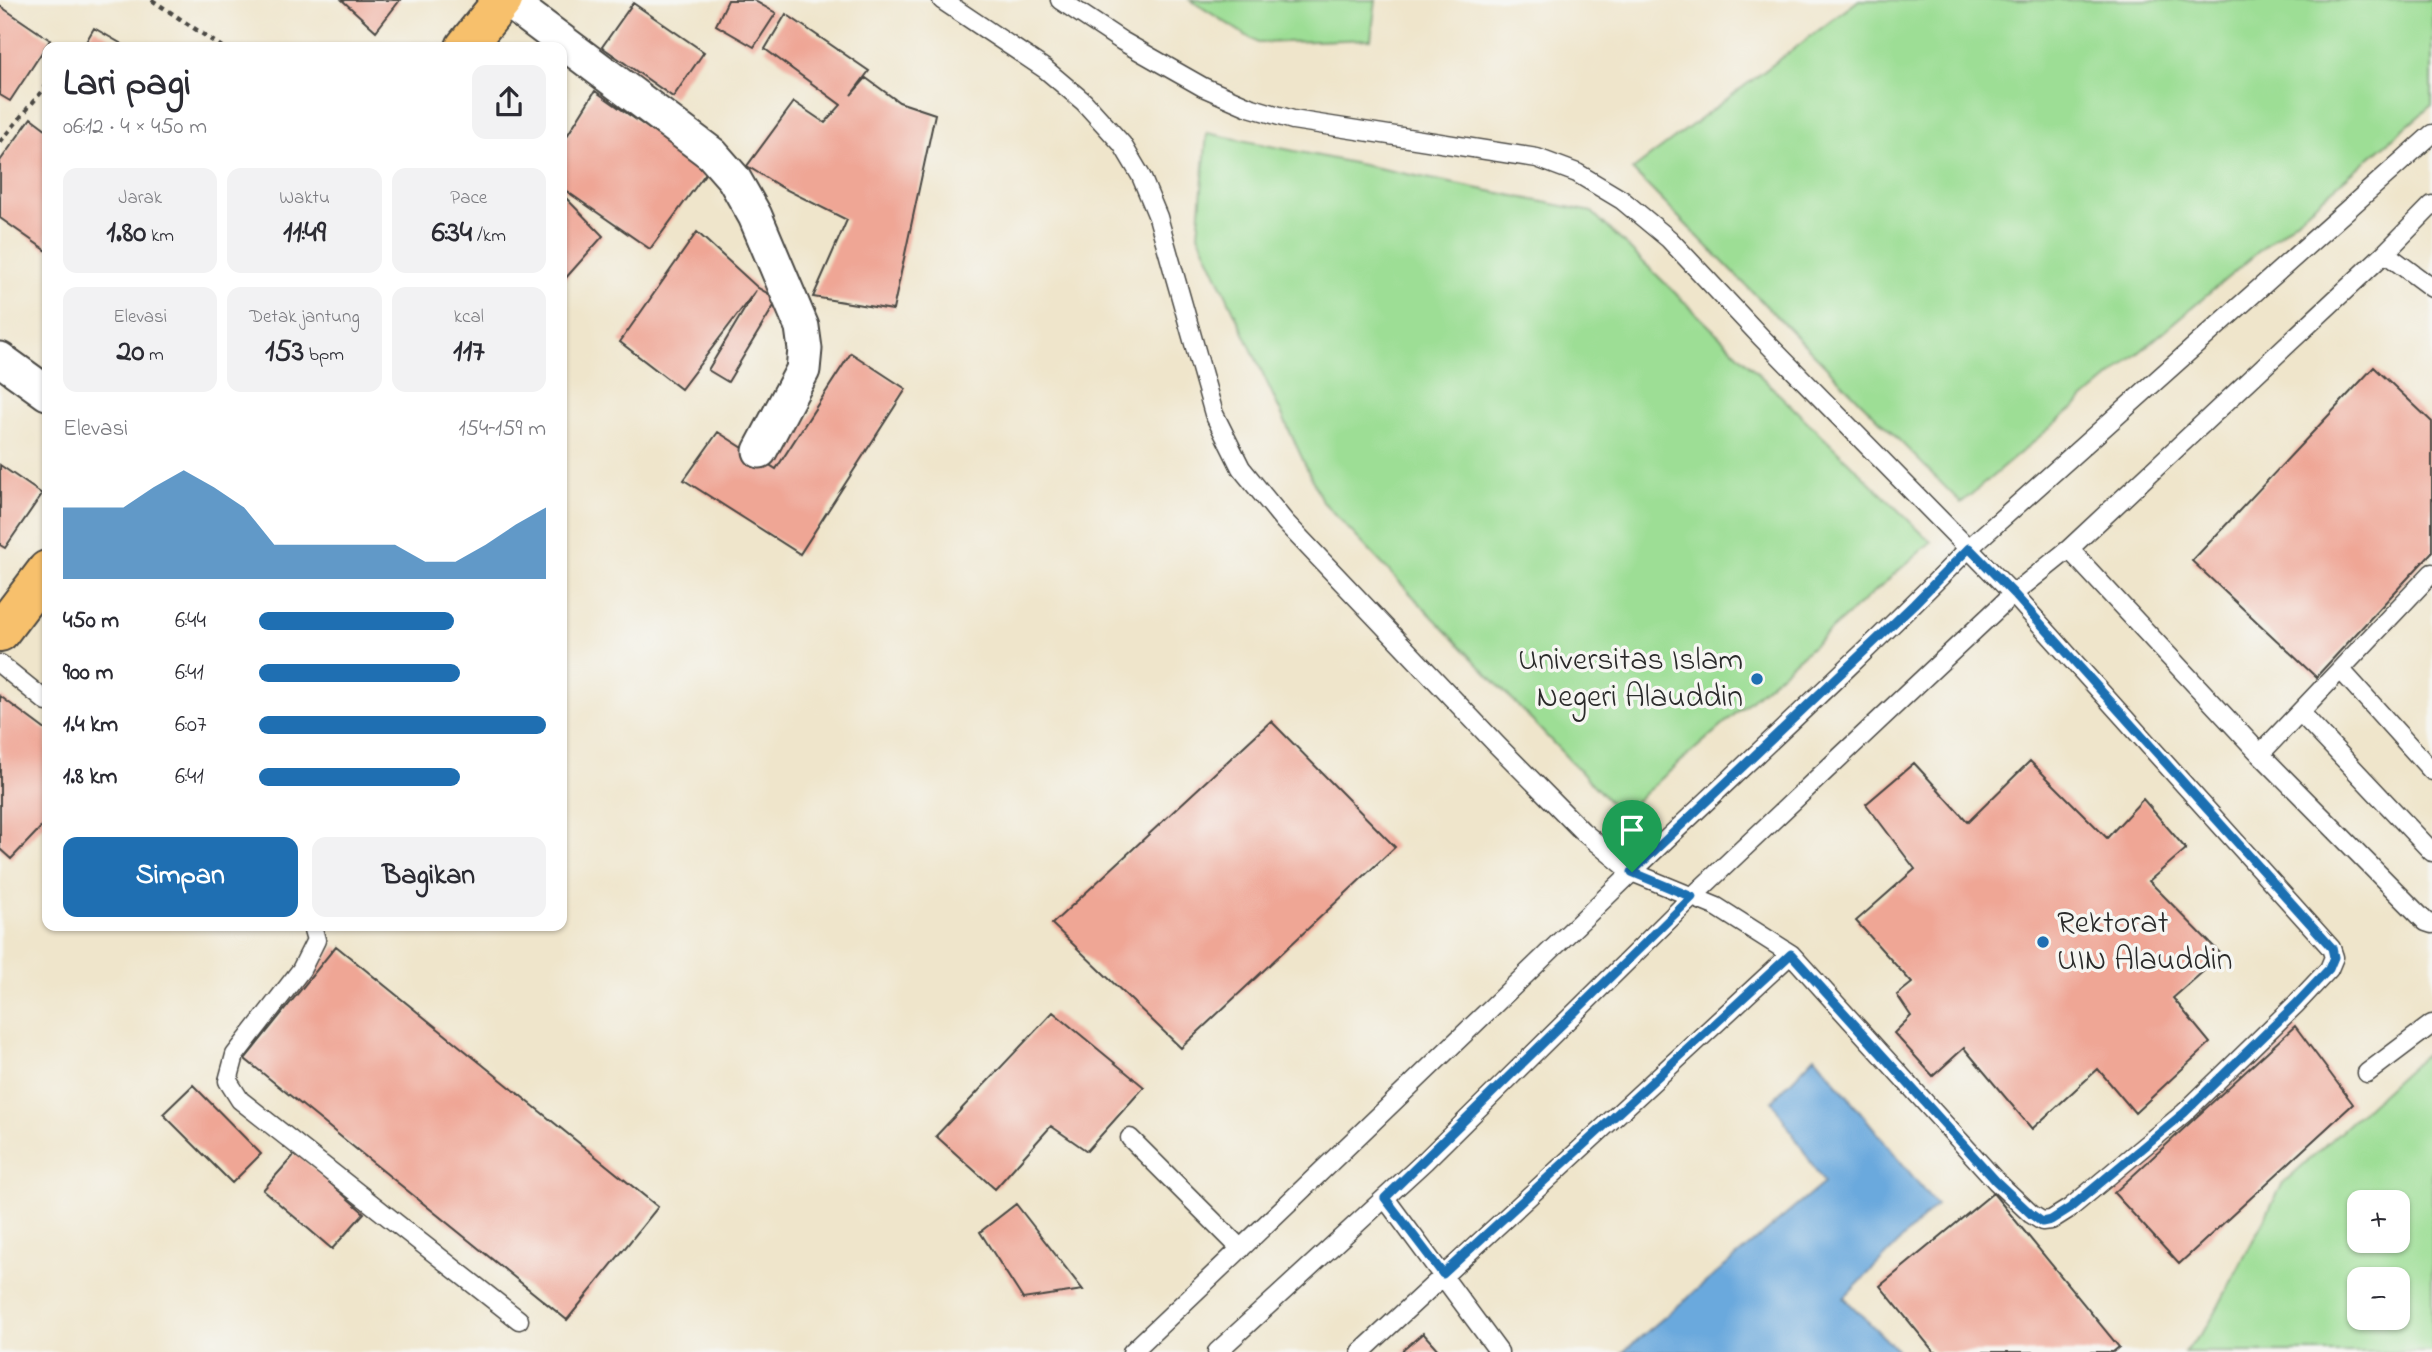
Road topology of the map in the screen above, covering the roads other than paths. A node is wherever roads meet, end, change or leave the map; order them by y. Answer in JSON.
{"nodes":[{"id":1,"x":505,"y":0,"type":"edge"},
{"id":2,"x":942,"y":0,"type":"edge"},
{"id":3,"x":1060,"y":0,"type":"edge"},
{"id":4,"x":468,"y":42,"type":"edge"},
{"id":5,"x":561,"y":42,"type":"edge"},
{"id":6,"x":567,"y":46,"type":"edge"},
{"id":7,"x":2432,"y":134,"type":"edge"},
{"id":8,"x":2432,"y":205,"type":"edge"},
{"id":9,"x":2385,"y":253,"type":"junction"},
{"id":10,"x":2432,"y":288,"type":"edge"},
{"id":11,"x":0,"y":359,"type":"edge"},
{"id":12,"x":42,"y":389,"type":"edge"},
{"id":13,"x":760,"y":451,"type":"dead end"},
{"id":14,"x":1969,"y":548,"type":"junction"},
{"id":15,"x":2068,"y":549,"type":"junction"},
{"id":16,"x":2432,"y":573,"type":"edge"},
{"id":17,"x":42,"y":577,"type":"edge"},
{"id":18,"x":2014,"y":594,"type":"junction"},
{"id":19,"x":0,"y":632,"type":"edge"},
{"id":20,"x":0,"y":664,"type":"edge"},
{"id":21,"x":2341,"y":670,"type":"junction"},
{"id":22,"x":42,"y":698,"type":"edge"},
{"id":23,"x":2300,"y":712,"type":"junction"},
{"id":24,"x":2260,"y":754,"type":"junction"},
{"id":25,"x":2432,"y":771,"type":"edge"},
{"id":26,"x":2432,"y":852,"type":"edge"},
{"id":27,"x":1632,"y":872,"type":"junction"},
{"id":28,"x":1692,"y":897,"type":"junction"},
{"id":29,"x":2432,"y":924,"type":"edge"},
{"id":30,"x":313,"y":931,"type":"edge"},
{"id":31,"x":1791,"y":954,"type":"junction"},
{"id":32,"x":2432,"y":1024,"type":"edge"},
{"id":33,"x":2367,"y":1073,"type":"dead end"},
{"id":34,"x":1130,"y":1138,"type":"dead end"},
{"id":35,"x":1385,"y":1198,"type":"junction"},
{"id":36,"x":1241,"y":1250,"type":"junction"},
{"id":37,"x":1443,"y":1274,"type":"junction"},
{"id":38,"x":519,"y":1320,"type":"dead end"},
{"id":39,"x":1132,"y":1352,"type":"edge"},
{"id":40,"x":1217,"y":1352,"type":"edge"},
{"id":41,"x":1361,"y":1352,"type":"edge"},
{"id":42,"x":1499,"y":1352,"type":"edge"}],
"edges":[{"from":1,"to":4,"type":"main road"},
{"from":1,"to":5,"type":"street"},
{"from":2,"to":27,"type":"lane"},
{"from":3,"to":14,"type":"lane"},
{"from":6,"to":13,"type":"street"},
{"from":7,"to":14,"type":"lane"},
{"from":8,"to":9,"type":"lane"},
{"from":9,"to":10,"type":"lane"},
{"from":9,"to":15,"type":"lane"},
{"from":11,"to":12,"type":"street"},
{"from":14,"to":18,"type":"lane"},
{"from":14,"to":27,"type":"lane"},
{"from":15,"to":18,"type":"lane"},
{"from":15,"to":24,"type":"lane"},
{"from":16,"to":21,"type":"lane"},
{"from":17,"to":19,"type":"main road"},
{"from":18,"to":28,"type":"lane"},
{"from":18,"to":31,"type":"lane"},
{"from":20,"to":22,"type":"lane"},
{"from":21,"to":23,"type":"lane"},
{"from":21,"to":25,"type":"lane"},
{"from":23,"to":24,"type":"lane"},
{"from":23,"to":26,"type":"lane"},
{"from":24,"to":29,"type":"lane"},
{"from":27,"to":28,"type":"lane"},
{"from":27,"to":36,"type":"lane"},
{"from":28,"to":31,"type":"lane"},
{"from":28,"to":35,"type":"lane"},
{"from":30,"to":38,"type":"lane"},
{"from":31,"to":37,"type":"lane"},
{"from":32,"to":33,"type":"lane"},
{"from":34,"to":36,"type":"lane"},
{"from":35,"to":37,"type":"lane"},
{"from":35,"to":40,"type":"lane"},
{"from":36,"to":39,"type":"lane"},
{"from":37,"to":41,"type":"lane"},
{"from":37,"to":42,"type":"lane"}]}
